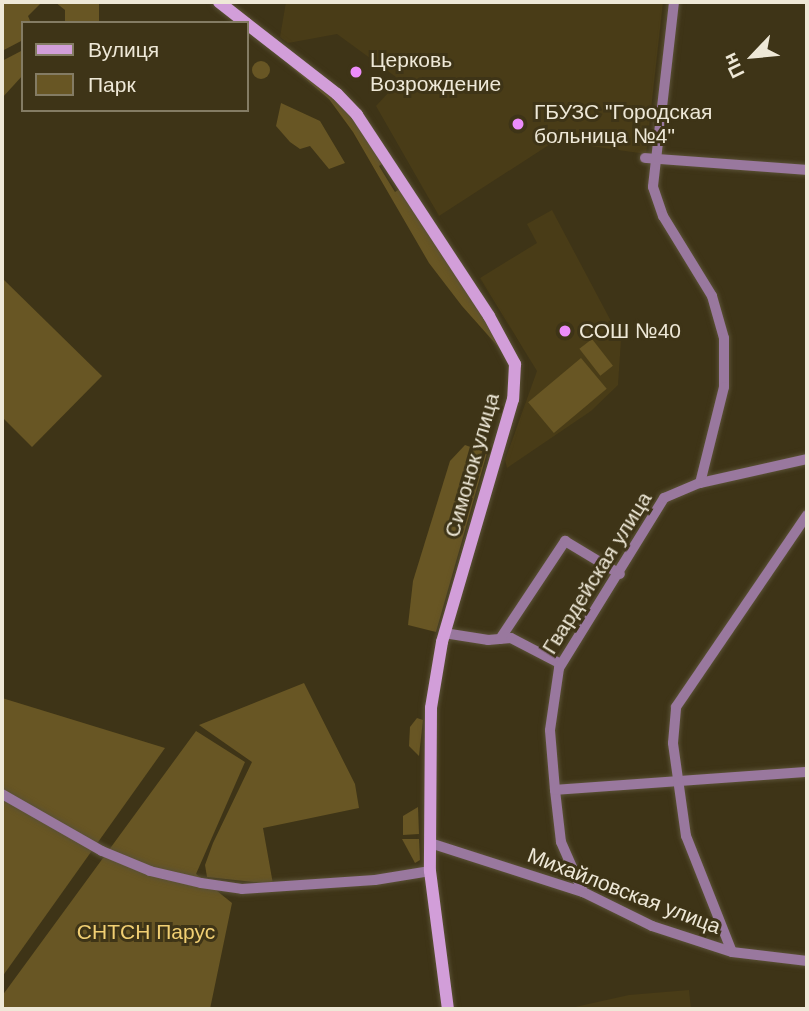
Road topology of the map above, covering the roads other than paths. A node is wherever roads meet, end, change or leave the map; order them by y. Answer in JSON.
{"nodes":[{"id":1,"x":219,"y":2,"type":"edge"},
{"id":2,"x":674,"y":2,"type":"edge"},
{"id":3,"x":243,"y":21,"type":"edge"},
{"id":4,"x":248,"y":25,"type":"edge"},
{"id":5,"x":650,"y":158,"type":"junction"},
{"id":6,"x":807,"y":170,"type":"edge"},
{"id":7,"x":807,"y":459,"type":"edge"},
{"id":8,"x":700,"y":483,"type":"junction"},
{"id":9,"x":807,"y":515,"type":"edge"},
{"id":10,"x":620,"y":574,"type":"junction"},
{"id":11,"x":444,"y":633,"type":"junction"},
{"id":12,"x":500,"y":639,"type":"junction"},
{"id":13,"x":561,"y":664,"type":"junction"},
{"id":14,"x":807,"y":772,"type":"edge"},
{"id":15,"x":676,"y":781,"type":"junction"},
{"id":16,"x":555,"y":790,"type":"junction"},
{"id":17,"x":2,"y":794,"type":"edge"},
{"id":18,"x":430,"y":843,"type":"junction"},
{"id":19,"x":430,"y":871,"type":"junction"},
{"id":20,"x":583,"y":892,"type":"junction"},
{"id":21,"x":732,"y":952,"type":"junction"},
{"id":22,"x":807,"y":961,"type":"edge"},
{"id":23,"x":448,"y":1009,"type":"edge"}],
"edges":[{"from":1,"to":3,"type":"street","name":"Симонок улица"},
{"from":2,"to":5,"type":"street"},
{"from":4,"to":11,"type":"street","name":"Симонок улица"},
{"from":5,"to":6,"type":"street"},
{"from":5,"to":8,"type":"street"},
{"from":7,"to":8,"type":"street","name":"Гвардейская улица"},
{"from":8,"to":10,"type":"street","name":"Гвардейская улица"},
{"from":9,"to":15,"type":"street"},
{"from":10,"to":12,"type":"street"},
{"from":10,"to":13,"type":"street","name":"Гвардейская улица"},
{"from":11,"to":12,"type":"street"},
{"from":11,"to":18,"type":"street","name":"Симонок улица"},
{"from":12,"to":13,"type":"street"},
{"from":13,"to":16,"type":"street","name":"Гвардейская улица"},
{"from":14,"to":15,"type":"street"},
{"from":15,"to":16,"type":"street"},
{"from":15,"to":21,"type":"street"},
{"from":16,"to":20,"type":"street","name":"Гвардейская улица"},
{"from":17,"to":19,"type":"street"},
{"from":18,"to":19,"type":"street","name":"Симонок улица"},
{"from":18,"to":20,"type":"street","name":"Михайловская улица"},
{"from":19,"to":23,"type":"street","name":"Симонок улица"},
{"from":20,"to":21,"type":"street","name":"Михайловская улица"},
{"from":21,"to":22,"type":"street","name":"Михайловская улица"}]}
